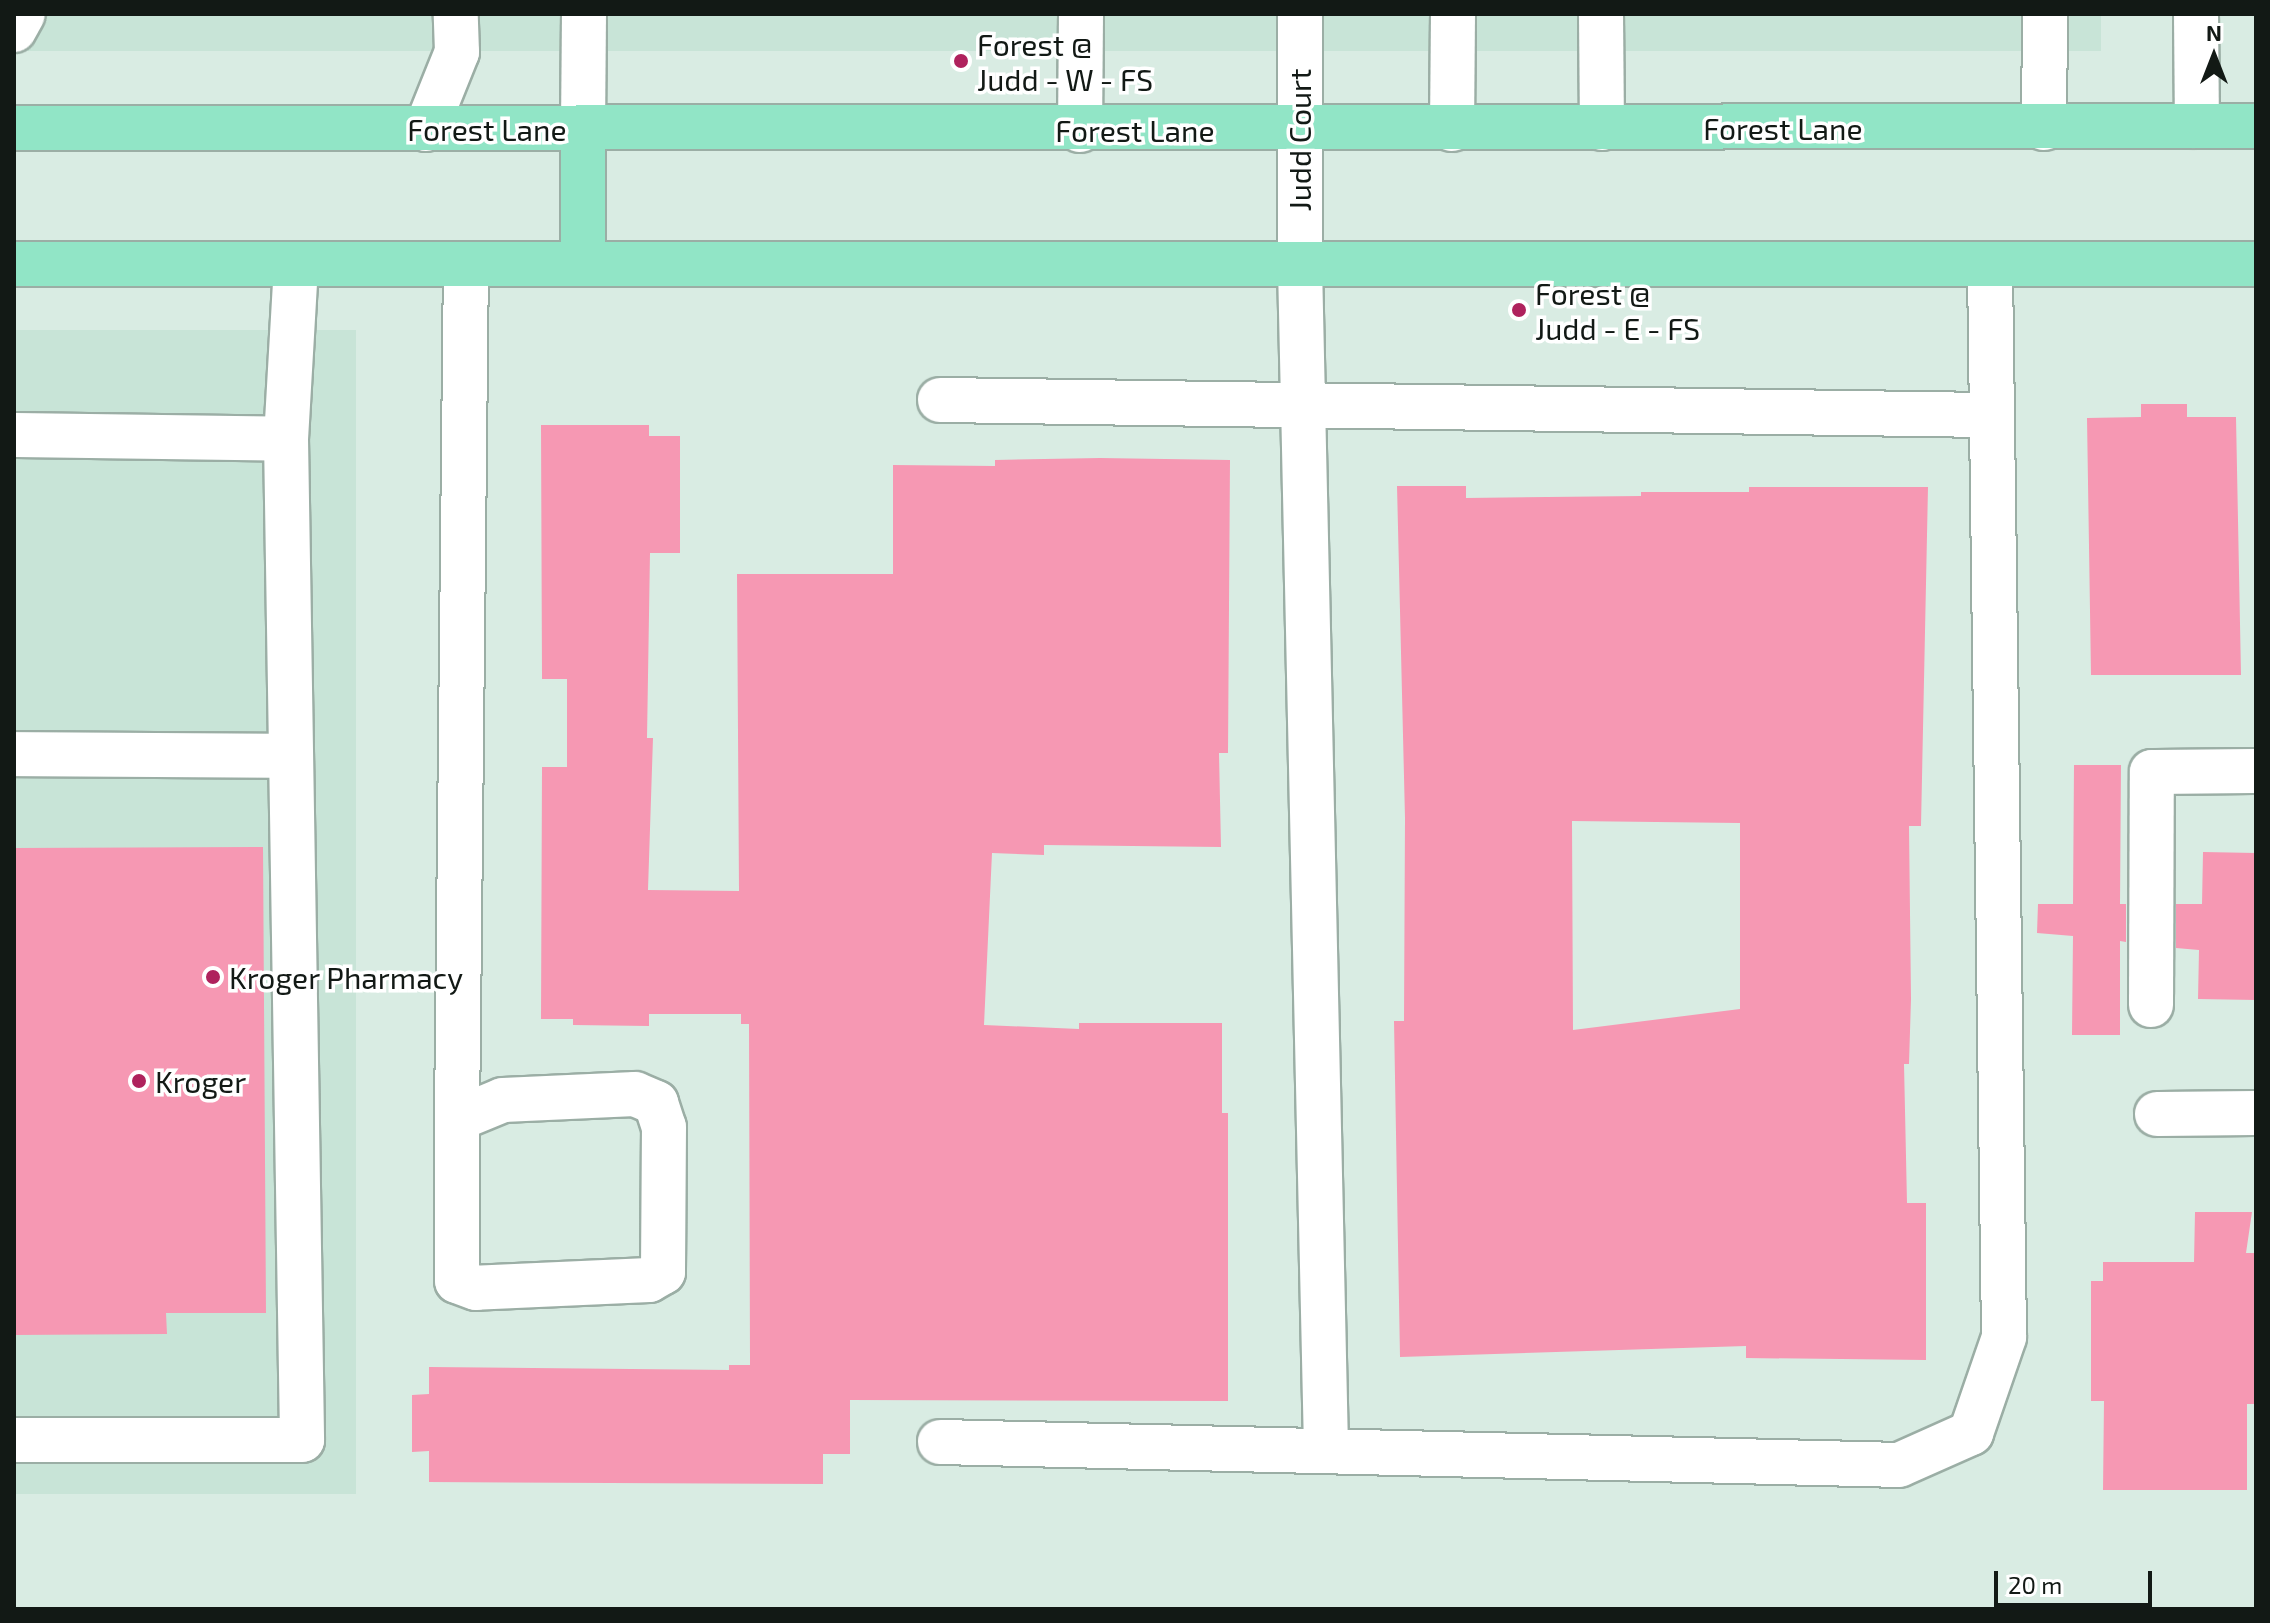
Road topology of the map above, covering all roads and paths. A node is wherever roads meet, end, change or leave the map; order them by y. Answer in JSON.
{"nodes":[{"id":1,"x":23,"y":14,"type":"edge"},
{"id":2,"x":456,"y":14,"type":"edge"},
{"id":3,"x":584,"y":14,"type":"edge"},
{"id":4,"x":1081,"y":14,"type":"edge"},
{"id":5,"x":1300,"y":14,"type":"edge"},
{"id":6,"x":1453,"y":14,"type":"edge"},
{"id":7,"x":1601,"y":14,"type":"edge"},
{"id":8,"x":2045,"y":14,"type":"edge"},
{"id":9,"x":2196,"y":14,"type":"edge"},
{"id":10,"x":14,"y":30,"type":"edge"},
{"id":11,"x":2197,"y":126,"type":"junction"},
{"id":12,"x":2256,"y":126,"type":"edge"},
{"id":13,"x":14,"y":128,"type":"edge"},
{"id":14,"x":1602,"y":128,"type":"junction"},
{"id":15,"x":2044,"y":128,"type":"junction"},
{"id":16,"x":426,"y":129,"type":"junction"},
{"id":17,"x":583,"y":129,"type":"junction"},
{"id":18,"x":1452,"y":129,"type":"junction"},
{"id":19,"x":1080,"y":130,"type":"junction"},
{"id":20,"x":1298,"y":130,"type":"junction"},
{"id":21,"x":14,"y":264,"type":"edge"},
{"id":22,"x":296,"y":264,"type":"junction"},
{"id":23,"x":466,"y":264,"type":"junction"},
{"id":24,"x":583,"y":264,"type":"junction"},
{"id":25,"x":1990,"y":264,"type":"junction"},
{"id":26,"x":2256,"y":264,"type":"edge"},
{"id":27,"x":1300,"y":266,"type":"junction"},
{"id":28,"x":940,"y":400,"type":"dead end"},
{"id":29,"x":1305,"y":408,"type":"junction"},
{"id":30,"x":1992,"y":415,"type":"junction"},
{"id":31,"x":14,"y":435,"type":"edge"},
{"id":32,"x":286,"y":439,"type":"junction"},
{"id":33,"x":14,"y":754,"type":"edge"},
{"id":34,"x":291,"y":756,"type":"junction"},
{"id":35,"x":2256,"y":771,"type":"edge"},
{"id":36,"x":2151,"y":1005,"type":"dead end"},
{"id":37,"x":2256,"y":1113,"type":"edge"},
{"id":38,"x":2157,"y":1114,"type":"dead end"},
{"id":39,"x":457,"y":1119,"type":"junction"},
{"id":40,"x":14,"y":1440,"type":"edge"},
{"id":41,"x":940,"y":1442,"type":"dead end"},
{"id":42,"x":1326,"y":1449,"type":"junction"}],
"edges":[{"from":1,"to":10,"type":"street"},
{"from":2,"to":16,"type":"street"},
{"from":3,"to":17,"type":"street"},
{"from":4,"to":19,"type":"street"},
{"from":5,"to":20,"type":"street","name":"Judd Court"},
{"from":6,"to":18,"type":"street"},
{"from":7,"to":14,"type":"street"},
{"from":8,"to":15,"type":"street"},
{"from":9,"to":11,"type":"street"},
{"from":11,"to":12,"type":"main road","name":"Forest Lane"},
{"from":11,"to":15,"type":"main road","name":"Forest Lane"},
{"from":13,"to":16,"type":"main road","name":"Forest Lane"},
{"from":14,"to":15,"type":"main road","name":"Forest Lane"},
{"from":14,"to":18,"type":"main road","name":"Forest Lane"},
{"from":16,"to":17,"type":"main road","name":"Forest Lane"},
{"from":17,"to":19,"type":"main road","name":"Forest Lane"},
{"from":17,"to":24,"type":"main road"},
{"from":18,"to":20,"type":"main road","name":"Forest Lane"},
{"from":19,"to":20,"type":"main road","name":"Forest Lane"},
{"from":20,"to":27,"type":"street","name":"Judd Court"},
{"from":21,"to":22,"type":"main road"},
{"from":22,"to":23,"type":"main road"},
{"from":22,"to":32,"type":"street"},
{"from":23,"to":24,"type":"main road"},
{"from":23,"to":39,"type":"street"},
{"from":24,"to":27,"type":"main road"},
{"from":25,"to":26,"type":"main road"},
{"from":25,"to":27,"type":"main road"},
{"from":25,"to":30,"type":"street"},
{"from":27,"to":29,"type":"street","name":"Judd Court"},
{"from":28,"to":29,"type":"street"},
{"from":29,"to":30,"type":"street"},
{"from":29,"to":42,"type":"street","name":"Judd Court"},
{"from":30,"to":42,"type":"street"},
{"from":31,"to":32,"type":"street"},
{"from":32,"to":34,"type":"street"},
{"from":33,"to":34,"type":"street"},
{"from":34,"to":40,"type":"street"},
{"from":35,"to":36,"type":"street"},
{"from":37,"to":38,"type":"street"},
{"from":39,"to":39,"type":"street"},
{"from":41,"to":42,"type":"street"}]}
